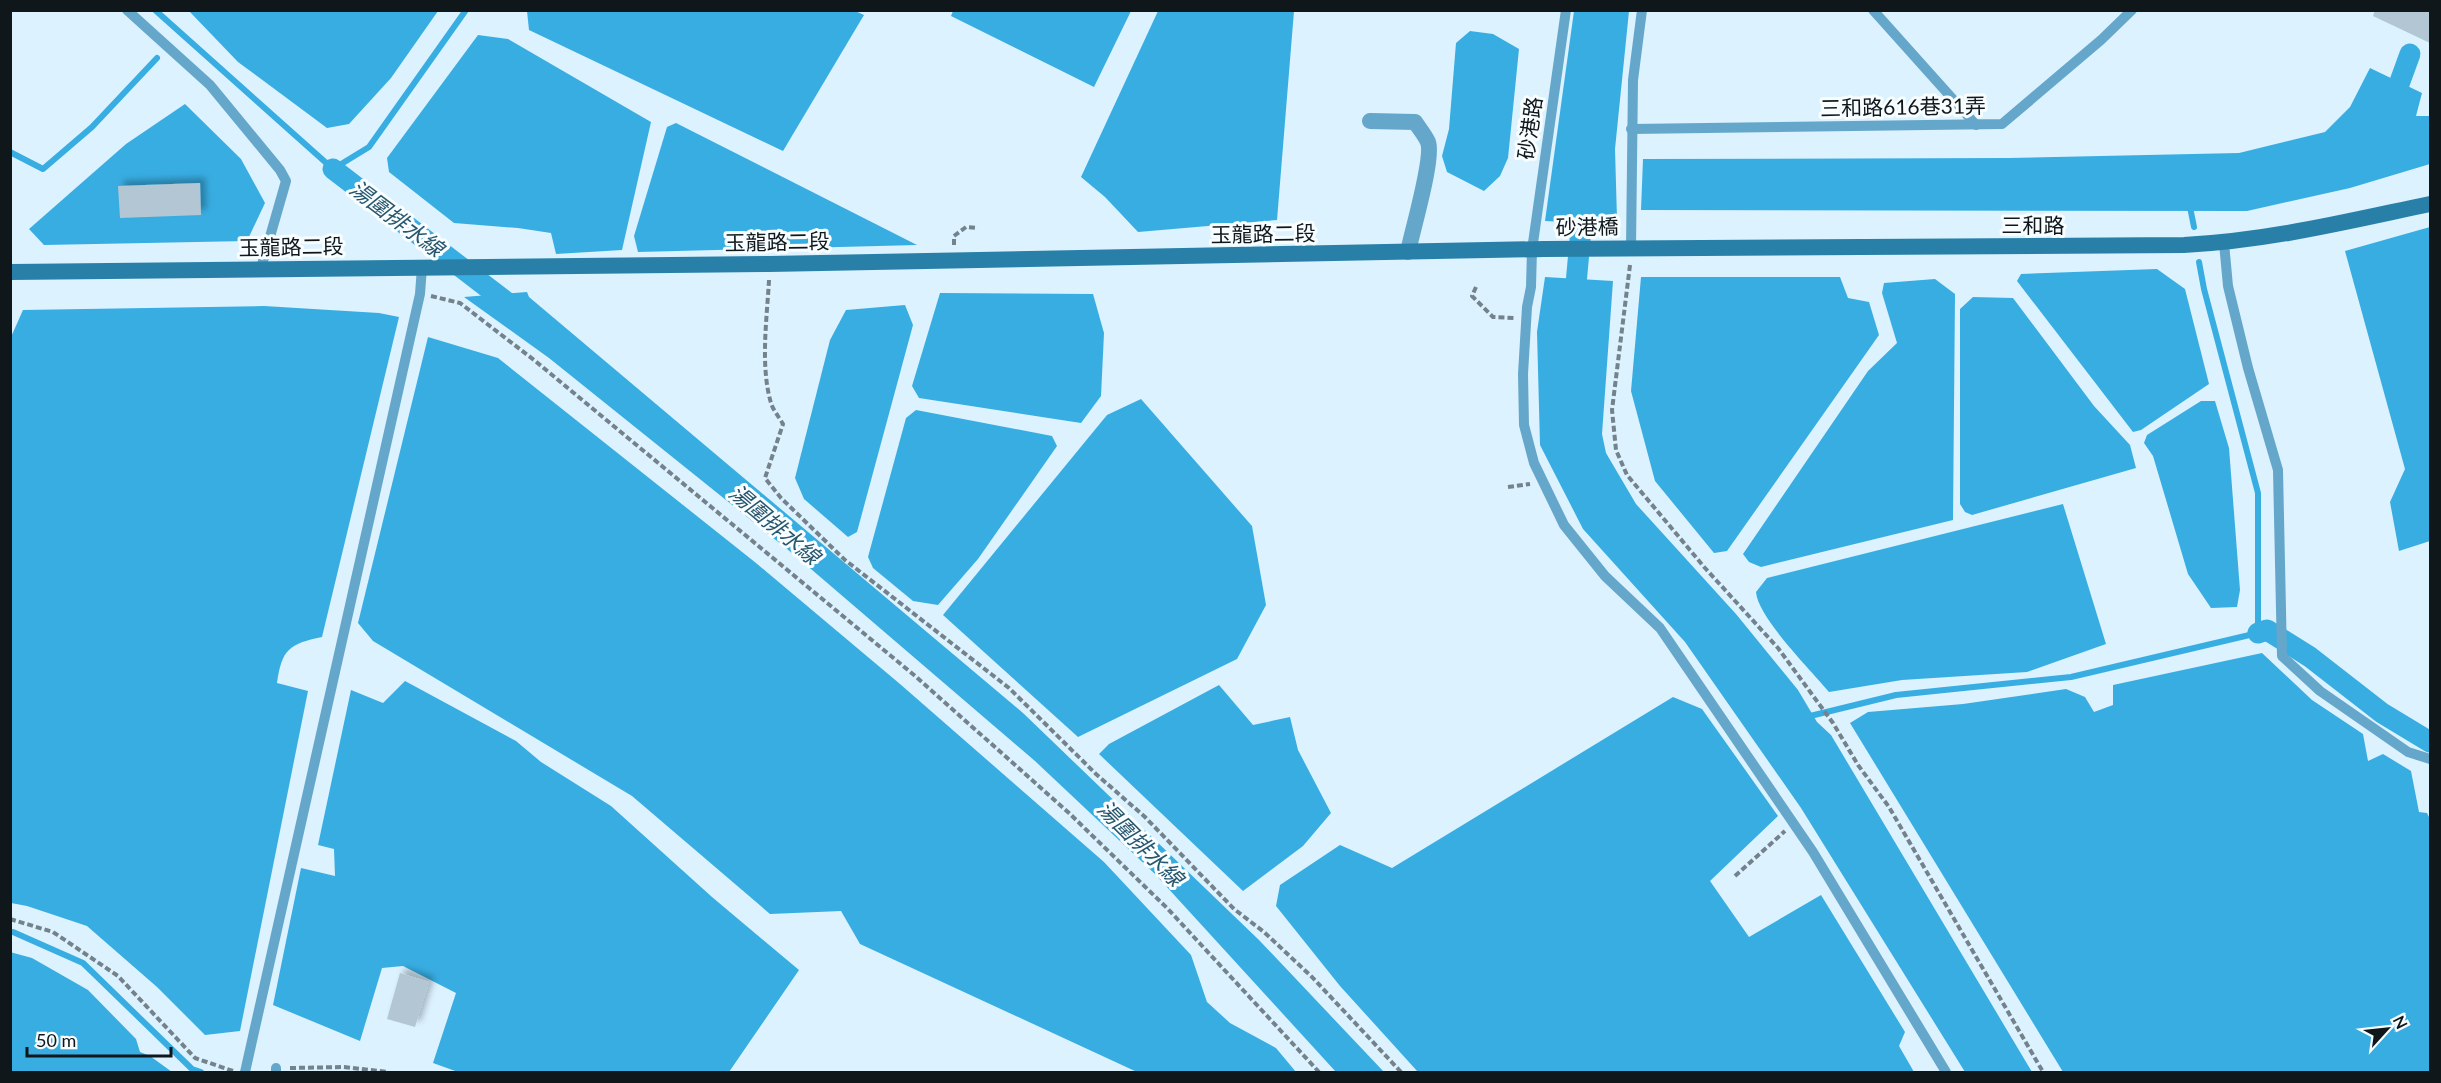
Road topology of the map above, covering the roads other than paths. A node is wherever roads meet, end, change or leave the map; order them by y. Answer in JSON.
{"nodes":[{"id":1,"x":127,"y":10,"type":"edge"},
{"id":2,"x":1566,"y":10,"type":"edge"},
{"id":3,"x":1642,"y":10,"type":"edge"},
{"id":4,"x":1873,"y":10,"type":"edge"},
{"id":5,"x":2132,"y":10,"type":"edge"},
{"id":6,"x":1370,"y":121,"type":"dead end"},
{"id":7,"x":1976,"y":125,"type":"junction"},
{"id":8,"x":1631,"y":129,"type":"junction"},
{"id":9,"x":2430,"y":204,"type":"edge"},
{"id":10,"x":2224,"y":243,"type":"junction"},
{"id":11,"x":1631,"y":248,"type":"junction"},
{"id":12,"x":1538,"y":250,"type":"junction"},
{"id":13,"x":1408,"y":252,"type":"junction"},
{"id":14,"x":422,"y":267,"type":"junction"},
{"id":15,"x":261,"y":268,"type":"junction"},
{"id":16,"x":10,"y":272,"type":"edge"},
{"id":17,"x":2430,"y":759,"type":"edge"},
{"id":18,"x":244,"y":1072,"type":"edge"},
{"id":19,"x":1946,"y":1072,"type":"edge"}],
"edges":[{"from":1,"to":15,"type":"lane"},
{"from":2,"to":12,"type":"lane","name":"砂港路"},
{"from":3,"to":8,"type":"lane"},
{"from":4,"to":7,"type":"lane"},
{"from":5,"to":7,"type":"lane","name":"三和路616巷31弄"},
{"from":6,"to":13,"type":"street"},
{"from":7,"to":8,"type":"lane","name":"三和路616巷31弄"},
{"from":8,"to":11,"type":"lane"},
{"from":9,"to":10,"type":"main road","name":"三和路"},
{"from":10,"to":11,"type":"main road","name":"三和路"},
{"from":10,"to":17,"type":"lane"},
{"from":11,"to":12,"type":"main road","name":"砂港橋"},
{"from":12,"to":13,"type":"main road","name":"玉龍路二段"},
{"from":12,"to":19,"type":"lane","name":"砂港路"},
{"from":13,"to":14,"type":"main road","name":"玉龍路二段"},
{"from":14,"to":15,"type":"main road","name":"玉龍路二段"},
{"from":14,"to":18,"type":"lane"},
{"from":15,"to":16,"type":"main road","name":"玉龍路二段"}]}
